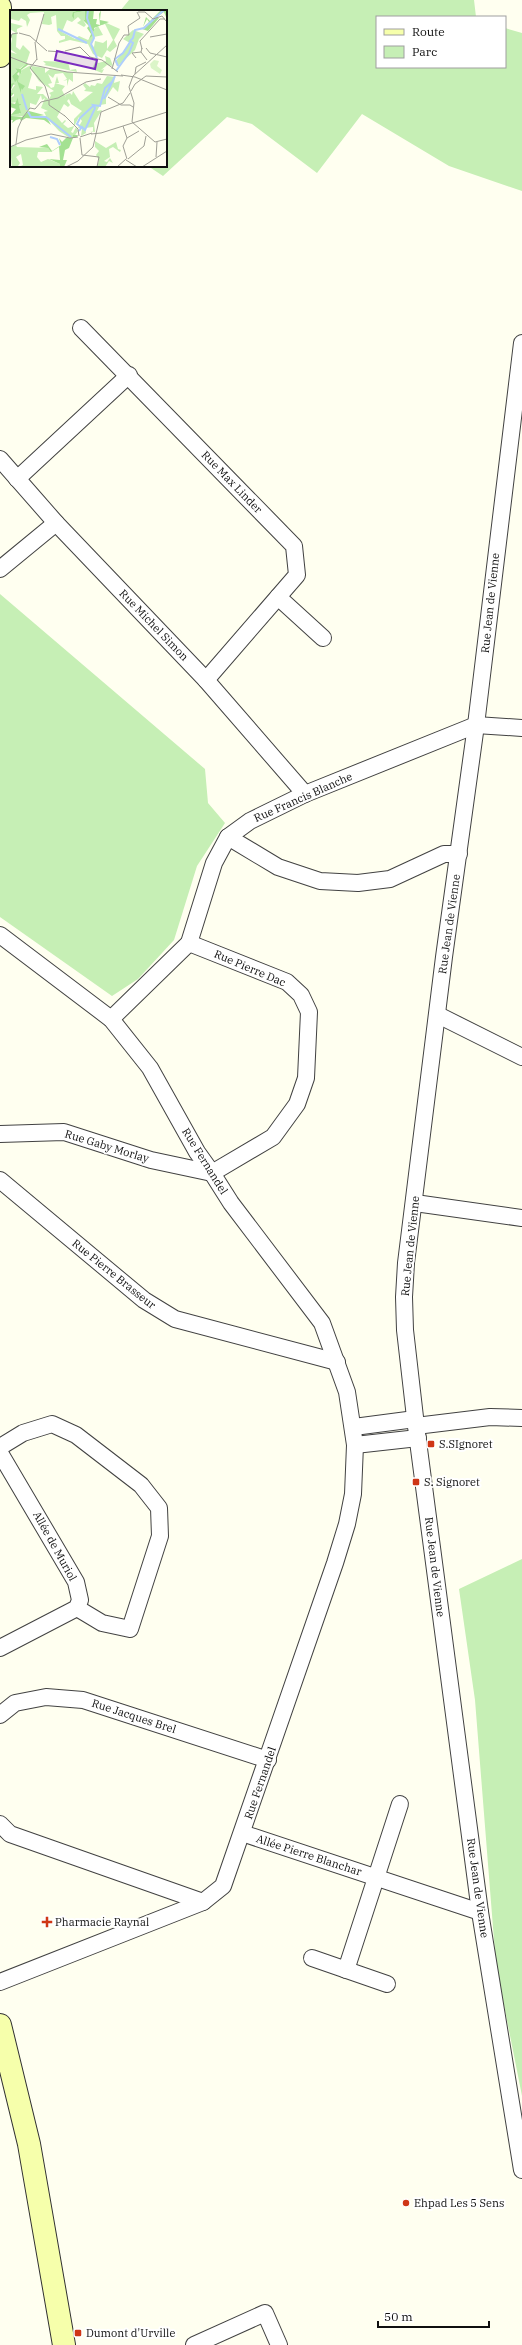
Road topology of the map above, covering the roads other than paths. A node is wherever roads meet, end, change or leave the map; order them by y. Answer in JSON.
{"nodes":[{"id":1,"x":0,"y":8,"type":"edge"},
{"id":2,"x":0,"y":56,"type":"edge"},
{"id":3,"x":81,"y":328,"type":"dead end"},
{"id":4,"x":522,"y":348,"type":"edge"},
{"id":5,"x":129,"y":376,"type":"junction"},
{"id":6,"x":0,"y":459,"type":"edge"},
{"id":7,"x":17,"y":479,"type":"junction"},
{"id":8,"x":56,"y":524,"type":"junction"},
{"id":9,"x":0,"y":569,"type":"edge"},
{"id":10,"x":278,"y":597,"type":"junction"},
{"id":11,"x":323,"y":638,"type":"dead end"},
{"id":12,"x":206,"y":680,"type":"junction"},
{"id":13,"x":476,"y":725,"type":"junction"},
{"id":14,"x":522,"y":728,"type":"edge"},
{"id":15,"x":305,"y":794,"type":"junction"},
{"id":16,"x":228,"y":837,"type":"junction"},
{"id":17,"x":459,"y":854,"type":"junction"},
{"id":18,"x":0,"y":935,"type":"edge"},
{"id":19,"x":189,"y":943,"type":"junction"},
{"id":20,"x":438,"y":1015,"type":"junction"},
{"id":21,"x":111,"y":1020,"type":"junction"},
{"id":22,"x":522,"y":1057,"type":"edge"},
{"id":23,"x":0,"y":1134,"type":"edge"},
{"id":24,"x":212,"y":1173,"type":"junction"},
{"id":25,"x":0,"y":1180,"type":"edge"},
{"id":26,"x":415,"y":1203,"type":"junction"},
{"id":27,"x":522,"y":1218,"type":"edge"},
{"id":28,"x":337,"y":1362,"type":"junction"},
{"id":29,"x":522,"y":1418,"type":"edge"},
{"id":30,"x":354,"y":1427,"type":"junction"},
{"id":31,"x":416,"y":1428,"type":"junction"},
{"id":32,"x":355,"y":1445,"type":"junction"},
{"id":33,"x":0,"y":1447,"type":"edge"},
{"id":34,"x":0,"y":1453,"type":"edge"},
{"id":35,"x":77,"y":1608,"type":"junction"},
{"id":36,"x":0,"y":1648,"type":"edge"},
{"id":37,"x":0,"y":1715,"type":"edge"},
{"id":38,"x":268,"y":1760,"type":"junction"},
{"id":39,"x":400,"y":1804,"type":"dead end"},
{"id":40,"x":0,"y":1824,"type":"edge"},
{"id":41,"x":242,"y":1833,"type":"junction"},
{"id":42,"x":376,"y":1878,"type":"junction"},
{"id":43,"x":203,"y":1902,"type":"junction"},
{"id":44,"x":480,"y":1912,"type":"junction"},
{"id":45,"x":312,"y":1958,"type":"dead end"},
{"id":46,"x":346,"y":1970,"type":"junction"},
{"id":47,"x":0,"y":1982,"type":"edge"},
{"id":48,"x":387,"y":1984,"type":"dead end"},
{"id":49,"x":0,"y":2025,"type":"edge"},
{"id":50,"x":522,"y":2170,"type":"edge"},
{"id":51,"x":64,"y":2345,"type":"edge"},
{"id":52,"x":194,"y":2345,"type":"edge"},
{"id":53,"x":279,"y":2345,"type":"edge"}],
"edges":[{"from":1,"to":2,"type":"main road"},
{"from":3,"to":5,"type":"street","name":"Rue Max Linder"},
{"from":4,"to":13,"type":"street","name":"Rue Jean de Vienne"},
{"from":5,"to":7,"type":"street"},
{"from":5,"to":10,"type":"street","name":"Rue Max Linder"},
{"from":6,"to":7,"type":"street","name":"Rue Michel Simon"},
{"from":7,"to":8,"type":"street","name":"Rue Michel Simon"},
{"from":8,"to":9,"type":"street"},
{"from":8,"to":12,"type":"street","name":"Rue Michel Simon"},
{"from":10,"to":11,"type":"street"},
{"from":10,"to":12,"type":"street","name":"Rue Max Linder"},
{"from":12,"to":15,"type":"street","name":"Rue Michel Simon"},
{"from":13,"to":14,"type":"street"},
{"from":13,"to":15,"type":"street","name":"Rue Francis Blanche"},
{"from":13,"to":17,"type":"street","name":"Rue Jean de Vienne"},
{"from":15,"to":16,"type":"street","name":"Rue Francis Blanche"},
{"from":16,"to":17,"type":"street"},
{"from":16,"to":19,"type":"street","name":"Rue Francis Blanche"},
{"from":17,"to":20,"type":"street","name":"Rue Jean de Vienne"},
{"from":18,"to":21,"type":"street","name":"Rue Fernandel"},
{"from":19,"to":21,"type":"street","name":"Rue Francis Blanche"},
{"from":19,"to":24,"type":"street","name":"Rue Pierre Dac"},
{"from":20,"to":22,"type":"street"},
{"from":20,"to":26,"type":"street","name":"Rue Jean de Vienne"},
{"from":21,"to":24,"type":"street","name":"Rue Fernandel"},
{"from":23,"to":24,"type":"street","name":"Rue Gaby Morlay"},
{"from":24,"to":28,"type":"street","name":"Rue Fernandel"},
{"from":25,"to":28,"type":"street","name":"Rue Pierre Brasseur"},
{"from":26,"to":27,"type":"street"},
{"from":26,"to":31,"type":"street","name":"Rue Jean de Vienne"},
{"from":28,"to":30,"type":"street","name":"Rue Fernandel"},
{"from":29,"to":31,"type":"street"},
{"from":30,"to":31,"type":"street"},
{"from":30,"to":32,"type":"street","name":"Rue Fernandel"},
{"from":31,"to":32,"type":"street"},
{"from":31,"to":44,"type":"street","name":"Rue Jean de Vienne"},
{"from":32,"to":38,"type":"street","name":"Rue Fernandel"},
{"from":33,"to":35,"type":"street"},
{"from":34,"to":35,"type":"street","name":"Allée de Muriol"},
{"from":35,"to":36,"type":"street"},
{"from":37,"to":38,"type":"street","name":"Rue Jacques Brel"},
{"from":38,"to":41,"type":"street","name":"Rue Fernandel"},
{"from":39,"to":42,"type":"street","name":"Allée Pierre Blanchar"},
{"from":40,"to":43,"type":"street"},
{"from":41,"to":42,"type":"street","name":"Allée Pierre Blanchar"},
{"from":41,"to":43,"type":"street","name":"Rue Fernandel"},
{"from":42,"to":44,"type":"street","name":"Allée Pierre Blanchar"},
{"from":42,"to":46,"type":"street","name":"Allée Pierre Blanchar"},
{"from":43,"to":47,"type":"street","name":"Rue Fernandel"},
{"from":44,"to":50,"type":"street","name":"Rue Jean de Vienne"},
{"from":45,"to":46,"type":"street"},
{"from":46,"to":48,"type":"street"},
{"from":49,"to":51,"type":"main road"},
{"from":52,"to":53,"type":"street"}]}
